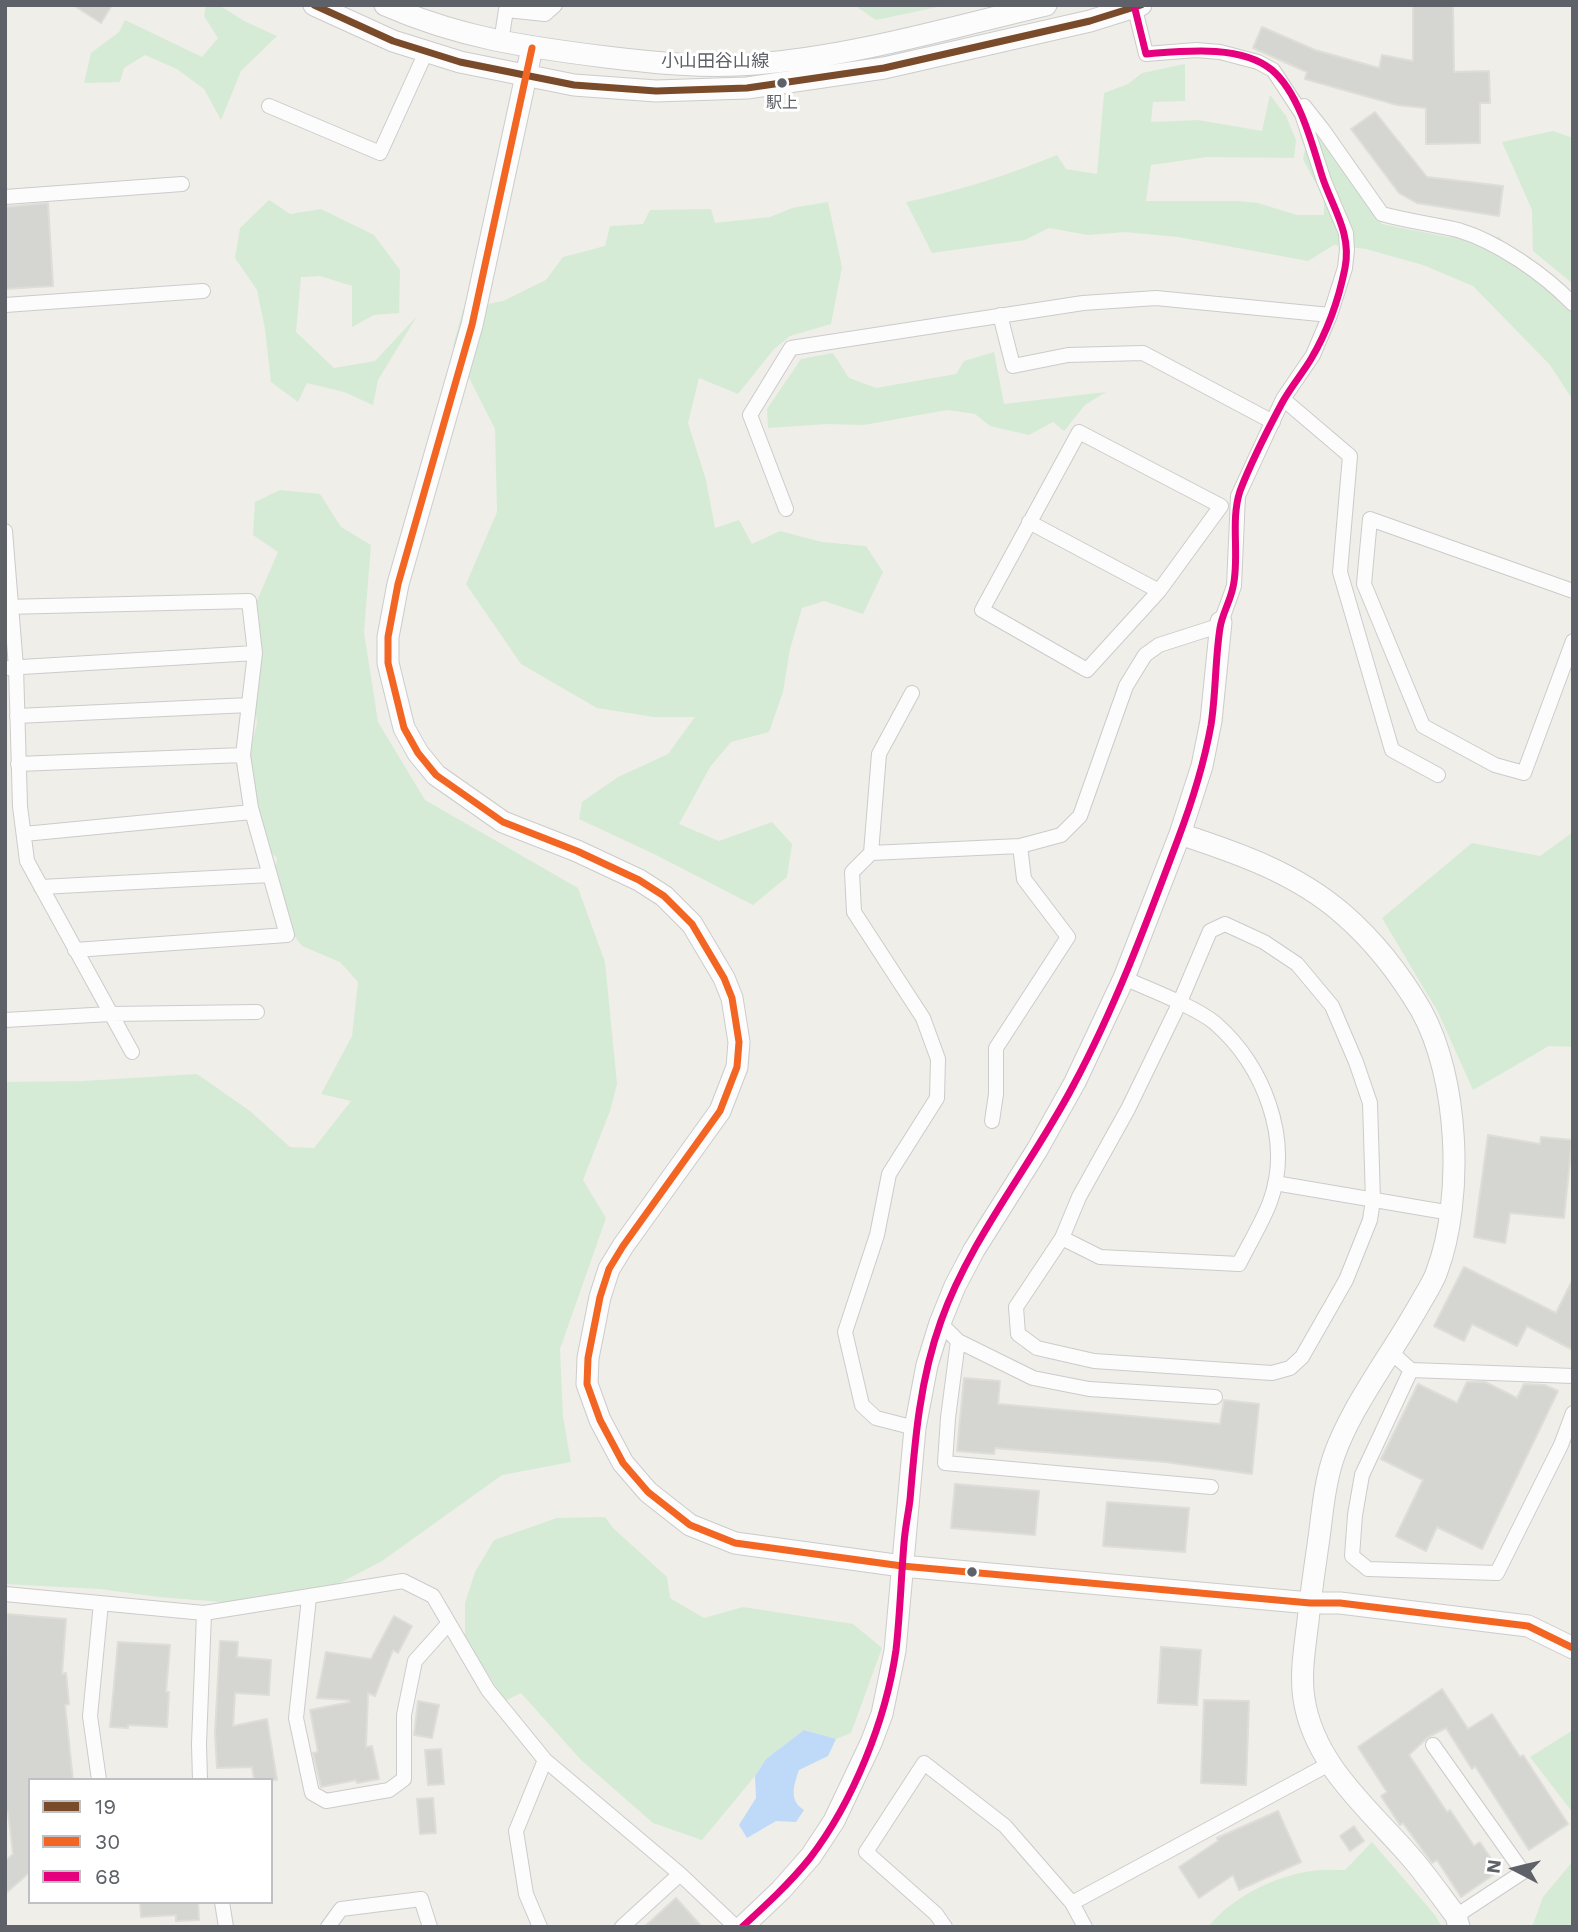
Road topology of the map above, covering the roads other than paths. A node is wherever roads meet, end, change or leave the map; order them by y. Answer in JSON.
{"nodes":[{"id":1,"x":314,"y":5,"type":"edge"},
{"id":2,"x":385,"y":5,"type":"edge"},
{"id":3,"x":555,"y":5,"type":"edge"},
{"id":4,"x":1046,"y":5,"type":"edge"},
{"id":5,"x":1137,"y":6,"type":"edge"},
{"id":6,"x":501,"y":43,"type":"junction"},
{"id":7,"x":532,"y":48,"type":"junction"},
{"id":8,"x":426,"y":52,"type":"junction"},
{"id":9,"x":1273,"y":71,"type":"junction"},
{"id":10,"x":527,"y":76,"type":"junction"},
{"id":11,"x":269,"y":106,"type":"dead end"},
{"id":12,"x":182,"y":184,"type":"dead end"},
{"id":13,"x":5,"y":197,"type":"edge"},
{"id":14,"x":204,"y":291,"type":"dead end"},
{"id":15,"x":1573,"y":304,"type":"edge"},
{"id":16,"x":5,"y":305,"type":"edge"},
{"id":17,"x":1330,"y":315,"type":"junction"},
{"id":18,"x":1000,"y":316,"type":"junction"},
{"id":19,"x":1283,"y":400,"type":"junction"},
{"id":20,"x":1273,"y":422,"type":"junction"},
{"id":21,"x":1238,"y":496,"type":"junction"},
{"id":22,"x":1221,"y":506,"type":"junction"},
{"id":23,"x":786,"y":509,"type":"dead end"},
{"id":24,"x":1029,"y":522,"type":"junction"},
{"id":25,"x":5,"y":531,"type":"edge"},
{"id":26,"x":1159,"y":591,"type":"junction"},
{"id":27,"x":1573,"y":591,"type":"edge"},
{"id":28,"x":8,"y":607,"type":"edge"},
{"id":29,"x":1221,"y":622,"type":"junction"},
{"id":30,"x":1573,"y":641,"type":"edge"},
{"id":31,"x":255,"y":653,"type":"junction"},
{"id":32,"x":10,"y":667,"type":"edge"},
{"id":33,"x":912,"y":693,"type":"dead end"},
{"id":34,"x":249,"y":705,"type":"junction"},
{"id":35,"x":17,"y":716,"type":"junction"},
{"id":36,"x":243,"y":755,"type":"junction"},
{"id":37,"x":18,"y":764,"type":"junction"},
{"id":38,"x":1438,"y":775,"type":"dead end"},
{"id":39,"x":252,"y":812,"type":"junction"},
{"id":40,"x":24,"y":834,"type":"junction"},
{"id":41,"x":1180,"y":834,"type":"junction"},
{"id":42,"x":1020,"y":846,"type":"junction"},
{"id":43,"x":871,"y":853,"type":"junction"},
{"id":44,"x":270,"y":875,"type":"junction"},
{"id":45,"x":41,"y":887,"type":"junction"},
{"id":46,"x":75,"y":950,"type":"junction"},
{"id":47,"x":1124,"y":978,"type":"junction"},
{"id":48,"x":1179,"y":1004,"type":"junction"},
{"id":49,"x":257,"y":1012,"type":"dead end"},
{"id":50,"x":110,"y":1014,"type":"junction"},
{"id":51,"x":5,"y":1020,"type":"edge"},
{"id":52,"x":132,"y":1052,"type":"dead end"},
{"id":53,"x":992,"y":1121,"type":"dead end"},
{"id":54,"x":1275,"y":1183,"type":"junction"},
{"id":55,"x":1373,"y":1200,"type":"junction"},
{"id":56,"x":1451,"y":1213,"type":"junction"},
{"id":57,"x":1062,"y":1238,"type":"junction"},
{"id":58,"x":940,"y":1323,"type":"junction"},
{"id":59,"x":958,"y":1341,"type":"junction"},
{"id":60,"x":1392,"y":1353,"type":"junction"},
{"id":61,"x":1411,"y":1370,"type":"junction"},
{"id":62,"x":1573,"y":1376,"type":"edge"},
{"id":63,"x":1215,"y":1397,"type":"dead end"},
{"id":64,"x":1573,"y":1413,"type":"edge"},
{"id":65,"x":915,"y":1428,"type":"junction"},
{"id":66,"x":1211,"y":1487,"type":"dead end"},
{"id":67,"x":902,"y":1566,"type":"junction"},
{"id":68,"x":5,"y":1594,"type":"edge"},
{"id":69,"x":309,"y":1598,"type":"junction"},
{"id":70,"x":101,"y":1603,"type":"junction"},
{"id":71,"x":1310,"y":1603,"type":"junction"},
{"id":72,"x":204,"y":1613,"type":"junction"},
{"id":73,"x":448,"y":1624,"type":"junction"},
{"id":74,"x":1573,"y":1648,"type":"edge"},
{"id":75,"x":1433,"y":1745,"type":"dead end"},
{"id":76,"x":545,"y":1760,"type":"junction"},
{"id":77,"x":1331,"y":1763,"type":"junction"},
{"id":78,"x":99,"y":1778,"type":"edge"},
{"id":79,"x":201,"y":1778,"type":"edge"},
{"id":80,"x":680,"y":1874,"type":"junction"},
{"id":81,"x":1072,"y":1903,"type":"junction"},
{"id":82,"x":222,"y":1904,"type":"edge"},
{"id":83,"x":1457,"y":1921,"type":"edge"},
{"id":84,"x":226,"y":1927,"type":"edge"},
{"id":85,"x":328,"y":1927,"type":"edge"},
{"id":86,"x":430,"y":1927,"type":"edge"},
{"id":87,"x":540,"y":1927,"type":"edge"},
{"id":88,"x":622,"y":1927,"type":"edge"},
{"id":89,"x":736,"y":1927,"type":"edge"},
{"id":90,"x":742,"y":1927,"type":"edge"},
{"id":91,"x":945,"y":1927,"type":"edge"},
{"id":92,"x":1085,"y":1927,"type":"edge"}],
"edges":[{"from":1,"to":8,"type":"street","name":"小山田谷山線"},
{"from":2,"to":6,"type":"street","name":"小山田谷山線"},
{"from":3,"to":6,"type":"street"},
{"from":4,"to":7,"type":"street","name":"小山田谷山線"},
{"from":5,"to":9,"type":"street"},
{"from":5,"to":10,"type":"street","name":"小山田谷山線"},
{"from":6,"to":7,"type":"street","name":"小山田谷山線"},
{"from":7,"to":10,"type":"street"},
{"from":8,"to":10,"type":"street","name":"小山田谷山線"},
{"from":8,"to":11,"type":"street"},
{"from":9,"to":15,"type":"street"},
{"from":9,"to":17,"type":"street"},
{"from":10,"to":67,"type":"street"},
{"from":12,"to":13,"type":"street"},
{"from":14,"to":16,"type":"street"},
{"from":17,"to":18,"type":"street"},
{"from":17,"to":19,"type":"street"},
{"from":18,"to":20,"type":"street"},
{"from":18,"to":23,"type":"street"},
{"from":19,"to":20,"type":"street"},
{"from":19,"to":38,"type":"street"},
{"from":20,"to":21,"type":"street"},
{"from":21,"to":22,"type":"street"},
{"from":21,"to":29,"type":"street"},
{"from":22,"to":24,"type":"street"},
{"from":22,"to":26,"type":"street"},
{"from":24,"to":26,"type":"street"},
{"from":24,"to":26,"type":"street"},
{"from":25,"to":28,"type":"street"},
{"from":27,"to":30,"type":"street"},
{"from":28,"to":31,"type":"street"},
{"from":28,"to":32,"type":"street"},
{"from":29,"to":41,"type":"street"},
{"from":29,"to":42,"type":"street"},
{"from":31,"to":32,"type":"street"},
{"from":31,"to":34,"type":"street"},
{"from":32,"to":35,"type":"street"},
{"from":33,"to":43,"type":"street"},
{"from":34,"to":35,"type":"street"},
{"from":34,"to":36,"type":"street"},
{"from":35,"to":37,"type":"street"},
{"from":36,"to":37,"type":"street"},
{"from":36,"to":39,"type":"street"},
{"from":37,"to":40,"type":"street"},
{"from":39,"to":40,"type":"street"},
{"from":39,"to":44,"type":"street"},
{"from":40,"to":45,"type":"street"},
{"from":41,"to":47,"type":"street"},
{"from":41,"to":56,"type":"street"},
{"from":42,"to":43,"type":"street"},
{"from":42,"to":53,"type":"street"},
{"from":43,"to":65,"type":"street"},
{"from":44,"to":45,"type":"street"},
{"from":44,"to":46,"type":"street"},
{"from":45,"to":46,"type":"street"},
{"from":46,"to":50,"type":"street"},
{"from":47,"to":48,"type":"street"},
{"from":47,"to":58,"type":"street"},
{"from":48,"to":54,"type":"street"},
{"from":48,"to":55,"type":"street"},
{"from":48,"to":57,"type":"street"},
{"from":49,"to":50,"type":"street"},
{"from":50,"to":51,"type":"street"},
{"from":50,"to":52,"type":"street"},
{"from":54,"to":55,"type":"street"},
{"from":54,"to":57,"type":"street"},
{"from":55,"to":56,"type":"street"},
{"from":55,"to":57,"type":"street"},
{"from":56,"to":60,"type":"street"},
{"from":58,"to":59,"type":"street"},
{"from":58,"to":65,"type":"street"},
{"from":59,"to":63,"type":"street"},
{"from":59,"to":66,"type":"street"},
{"from":60,"to":61,"type":"street"},
{"from":60,"to":71,"type":"street"},
{"from":61,"to":62,"type":"street"},
{"from":61,"to":64,"type":"street"},
{"from":65,"to":67,"type":"street"},
{"from":67,"to":71,"type":"street"},
{"from":67,"to":90,"type":"street"},
{"from":68,"to":70,"type":"street"},
{"from":69,"to":72,"type":"street"},
{"from":69,"to":73,"type":"street"},
{"from":69,"to":73,"type":"street"},
{"from":70,"to":72,"type":"street"},
{"from":70,"to":78,"type":"street"},
{"from":71,"to":74,"type":"street"},
{"from":71,"to":77,"type":"street"},
{"from":72,"to":79,"type":"street"},
{"from":73,"to":76,"type":"street"},
{"from":75,"to":83,"type":"street"},
{"from":76,"to":80,"type":"street"},
{"from":76,"to":87,"type":"street"},
{"from":77,"to":81,"type":"street"},
{"from":77,"to":83,"type":"street"},
{"from":80,"to":88,"type":"street"},
{"from":80,"to":89,"type":"street"},
{"from":81,"to":91,"type":"street"},
{"from":81,"to":92,"type":"street"},
{"from":82,"to":84,"type":"street"},
{"from":85,"to":86,"type":"street"}]}
